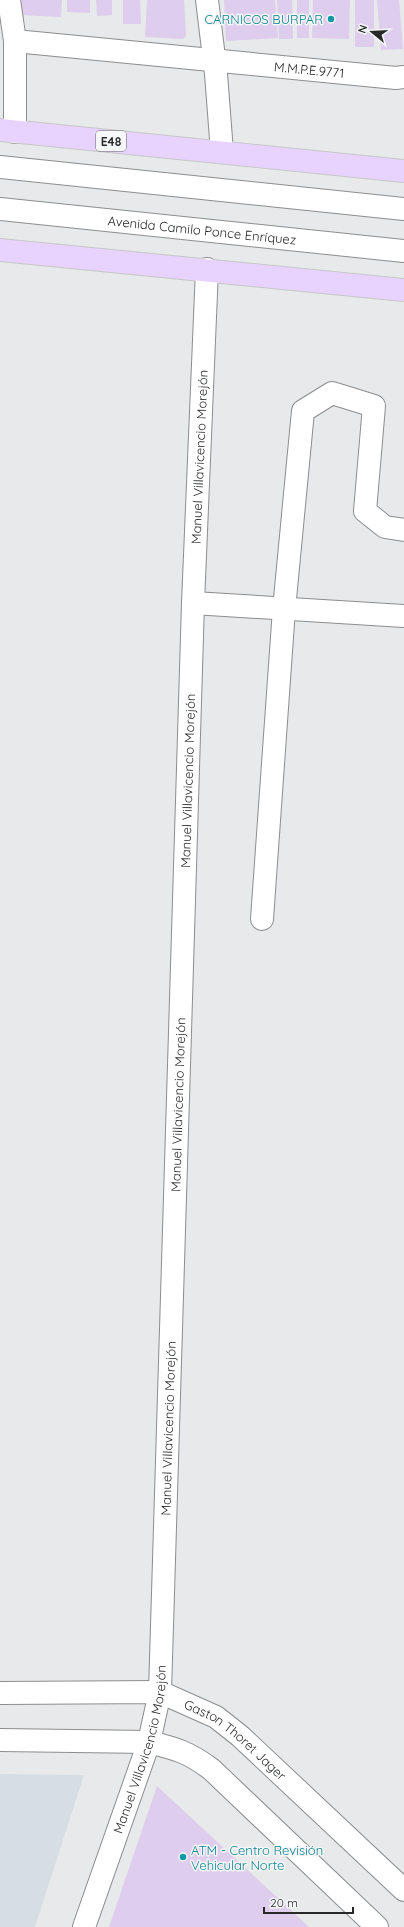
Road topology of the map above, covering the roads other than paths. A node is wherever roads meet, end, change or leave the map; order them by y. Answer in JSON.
{"nodes":[{"id":1,"x":9,"y":0,"type":"edge"},
{"id":2,"x":207,"y":0,"type":"edge"},
{"id":3,"x":15,"y":41,"type":"junction"},
{"id":4,"x":215,"y":61,"type":"junction"},
{"id":5,"x":404,"y":77,"type":"edge"},
{"id":6,"x":8,"y":131,"type":"edge"},
{"id":7,"x":222,"y":152,"type":"junction"},
{"id":8,"x":0,"y":167,"type":"edge"},
{"id":9,"x":404,"y":171,"type":"edge"},
{"id":10,"x":0,"y":209,"type":"edge"},
{"id":11,"x":404,"y":209,"type":"edge"},
{"id":12,"x":0,"y":250,"type":"edge"},
{"id":13,"x":404,"y":251,"type":"edge"},
{"id":14,"x":206,"y":269,"type":"junction"},
{"id":15,"x":404,"y":290,"type":"edge"},
{"id":16,"x":404,"y":530,"type":"edge"},
{"id":17,"x":194,"y":603,"type":"junction"},
{"id":18,"x":284,"y":609,"type":"junction"},
{"id":19,"x":404,"y":616,"type":"edge"},
{"id":20,"x":262,"y":919,"type":"dead end"},
{"id":21,"x":160,"y":1692,"type":"junction"},
{"id":22,"x":0,"y":1693,"type":"edge"},
{"id":23,"x":0,"y":1740,"type":"edge"},
{"id":24,"x":149,"y":1742,"type":"junction"},
{"id":25,"x":404,"y":1890,"type":"edge"},
{"id":26,"x":84,"y":1927,"type":"edge"},
{"id":27,"x":377,"y":1927,"type":"edge"}],
"edges":[{"from":1,"to":3,"type":"street"},
{"from":2,"to":4,"type":"street"},
{"from":3,"to":4,"type":"street","name":"M.M.P.E.9771"},
{"from":3,"to":6,"type":"street"},
{"from":4,"to":5,"type":"street","name":"M.M.P.E.9771"},
{"from":4,"to":7,"type":"street"},
{"from":6,"to":7,"type":"main road","number":"E48"},
{"from":7,"to":9,"type":"main road","number":"E48"},
{"from":8,"to":11,"type":"street"},
{"from":10,"to":13,"type":"street","name":"Avenida Camilo Ponce Enríquez"},
{"from":12,"to":14,"type":"main road"},
{"from":14,"to":15,"type":"main road"},
{"from":14,"to":17,"type":"street","name":"Manuel Villavicencio Morejón"},
{"from":16,"to":18,"type":"street"},
{"from":17,"to":18,"type":"street"},
{"from":17,"to":21,"type":"street","name":"Manuel Villavicencio Morejón"},
{"from":18,"to":19,"type":"street"},
{"from":18,"to":20,"type":"street"},
{"from":21,"to":22,"type":"street","name":"Gaston Thoret Jager"},
{"from":21,"to":24,"type":"street","name":"Manuel Villavicencio Morejón"},
{"from":21,"to":25,"type":"street","name":"Gaston Thoret Jager"},
{"from":23,"to":24,"type":"street"},
{"from":24,"to":26,"type":"street","name":"Manuel Villavicencio Morejón"},
{"from":24,"to":27,"type":"street"}]}
